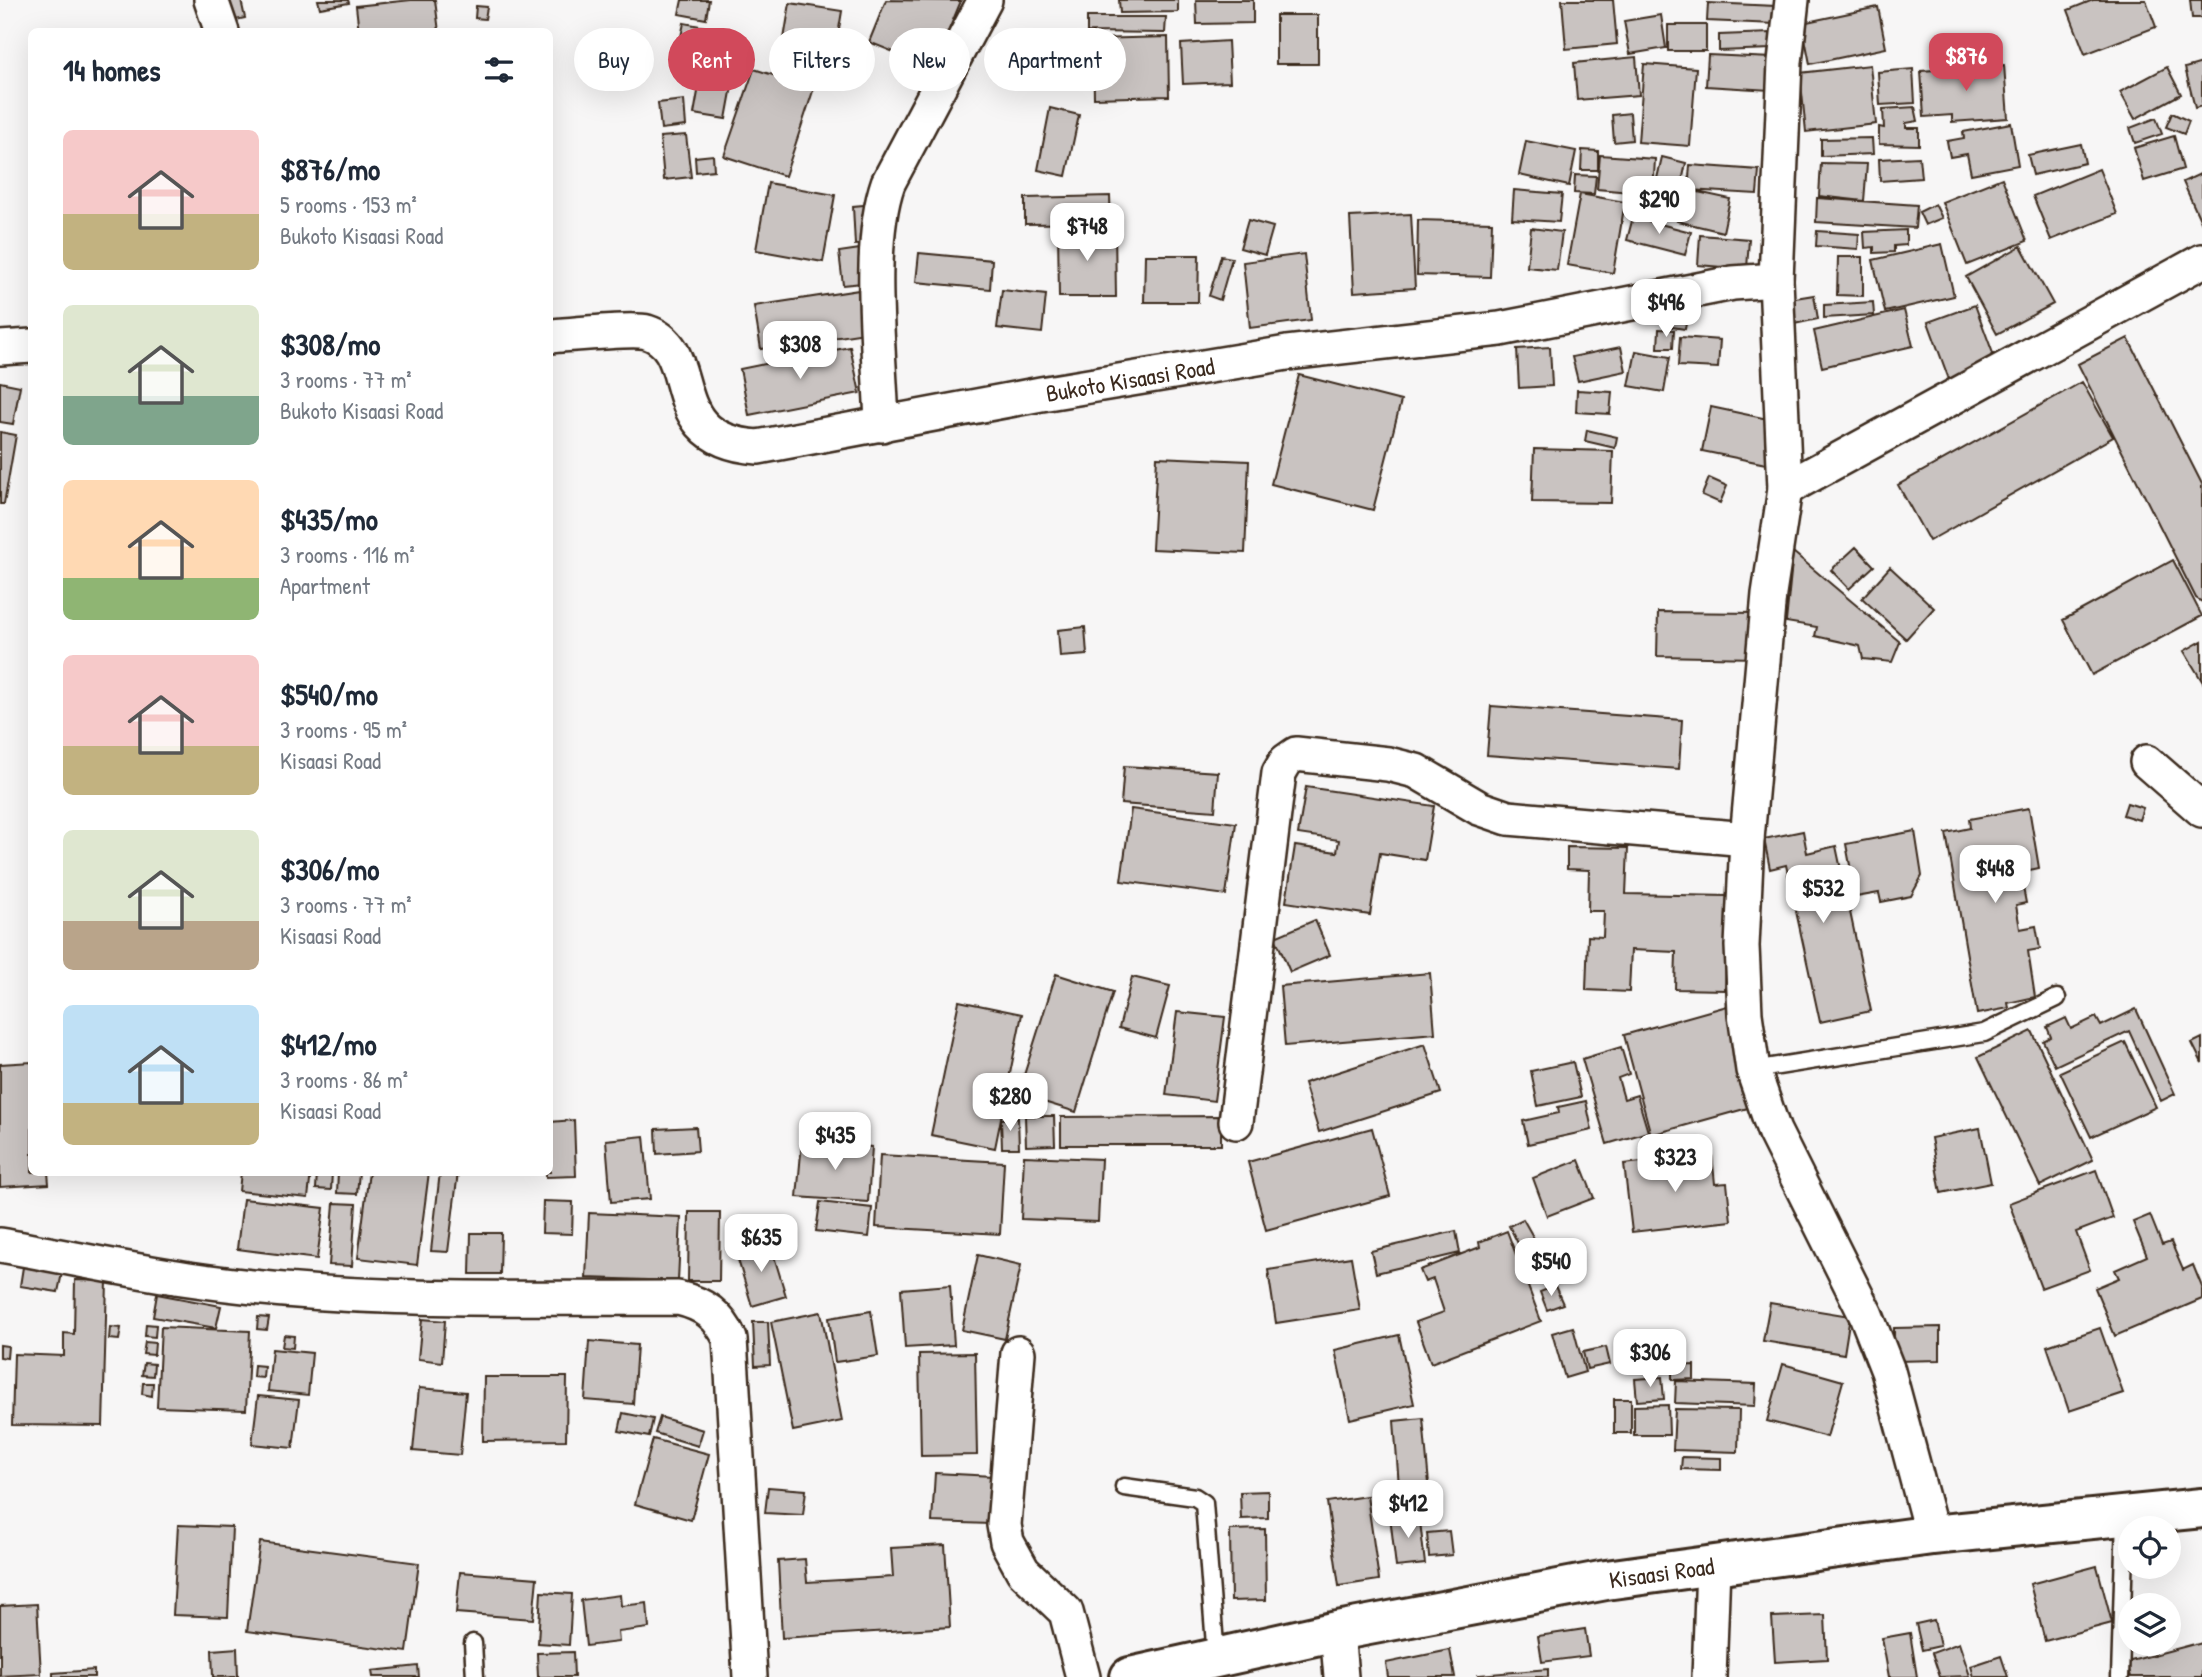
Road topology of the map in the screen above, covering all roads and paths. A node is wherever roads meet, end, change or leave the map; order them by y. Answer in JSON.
{"nodes":[{"id":1,"x":211,"y":0,"type":"edge"},
{"id":2,"x":985,"y":0,"type":"edge"},
{"id":3,"x":1792,"y":0,"type":"edge"},
{"id":4,"x":221,"y":28,"type":"edge"},
{"id":5,"x":2202,"y":261,"type":"edge"},
{"id":6,"x":1776,"y":280,"type":"junction"},
{"id":7,"x":553,"y":336,"type":"edge"},
{"id":8,"x":28,"y":346,"type":"edge"},
{"id":9,"x":0,"y":348,"type":"edge"},
{"id":10,"x":882,"y":425,"type":"junction"},
{"id":11,"x":1785,"y":489,"type":"junction"},
{"id":12,"x":2147,"y":762,"type":"dead end"},
{"id":13,"x":2202,"y":810,"type":"edge"},
{"id":14,"x":1746,"y":839,"type":"junction"},
{"id":15,"x":2057,"y":998,"type":"dead end"},
{"id":16,"x":1753,"y":1070,"type":"junction"},
{"id":17,"x":1236,"y":1122,"type":"dead end"},
{"id":18,"x":0,"y":1245,"type":"edge"},
{"id":19,"x":1018,"y":1353,"type":"dead end"},
{"id":20,"x":1124,"y":1488,"type":"dead end"},
{"id":21,"x":2202,"y":1508,"type":"edge"},
{"id":22,"x":2134,"y":1516,"type":"edge"},
{"id":23,"x":2118,"y":1518,"type":"edge"},
{"id":24,"x":1932,"y":1535,"type":"junction"},
{"id":25,"x":1713,"y":1566,"type":"junction"},
{"id":26,"x":2123,"y":1579,"type":"edge"},
{"id":27,"x":1337,"y":1631,"type":"junction"},
{"id":28,"x":473,"y":1643,"type":"dead end"},
{"id":29,"x":1216,"y":1658,"type":"junction"},
{"id":30,"x":475,"y":1677,"type":"edge"},
{"id":31,"x":750,"y":1677,"type":"edge"},
{"id":32,"x":1083,"y":1677,"type":"edge"},
{"id":33,"x":1129,"y":1677,"type":"edge"},
{"id":34,"x":1341,"y":1677,"type":"edge"},
{"id":35,"x":1709,"y":1677,"type":"edge"},
{"id":36,"x":2120,"y":1677,"type":"edge"}],
"edges":[{"from":1,"to":4,"type":"street"},
{"from":2,"to":10,"type":"street"},
{"from":3,"to":6,"type":"street"},
{"from":5,"to":11,"type":"street"},
{"from":6,"to":10,"type":"street","name":"Bukoto Kisaasi Road"},
{"from":6,"to":11,"type":"street"},
{"from":7,"to":10,"type":"street","name":"Bukoto Kisaasi Road"},
{"from":8,"to":9,"type":"street"},
{"from":11,"to":14,"type":"street"},
{"from":12,"to":13,"type":"street"},
{"from":14,"to":16,"type":"street"},
{"from":14,"to":17,"type":"street"},
{"from":15,"to":16,"type":"lane"},
{"from":16,"to":24,"type":"street"},
{"from":18,"to":31,"type":"street"},
{"from":19,"to":32,"type":"street"},
{"from":20,"to":29,"type":"lane"},
{"from":21,"to":22,"type":"main road","name":"Kisaasi Road"},
{"from":23,"to":24,"type":"main road","name":"Kisaasi Road"},
{"from":24,"to":25,"type":"main road","name":"Kisaasi Road"},
{"from":25,"to":27,"type":"main road","name":"Kisaasi Road"},
{"from":25,"to":35,"type":"street"},
{"from":26,"to":36,"type":"lane"},
{"from":27,"to":29,"type":"main road","name":"Kisaasi Road"},
{"from":27,"to":34,"type":"street"},
{"from":28,"to":30,"type":"lane"},
{"from":29,"to":33,"type":"main road","name":"Kisaasi Road"}]}
